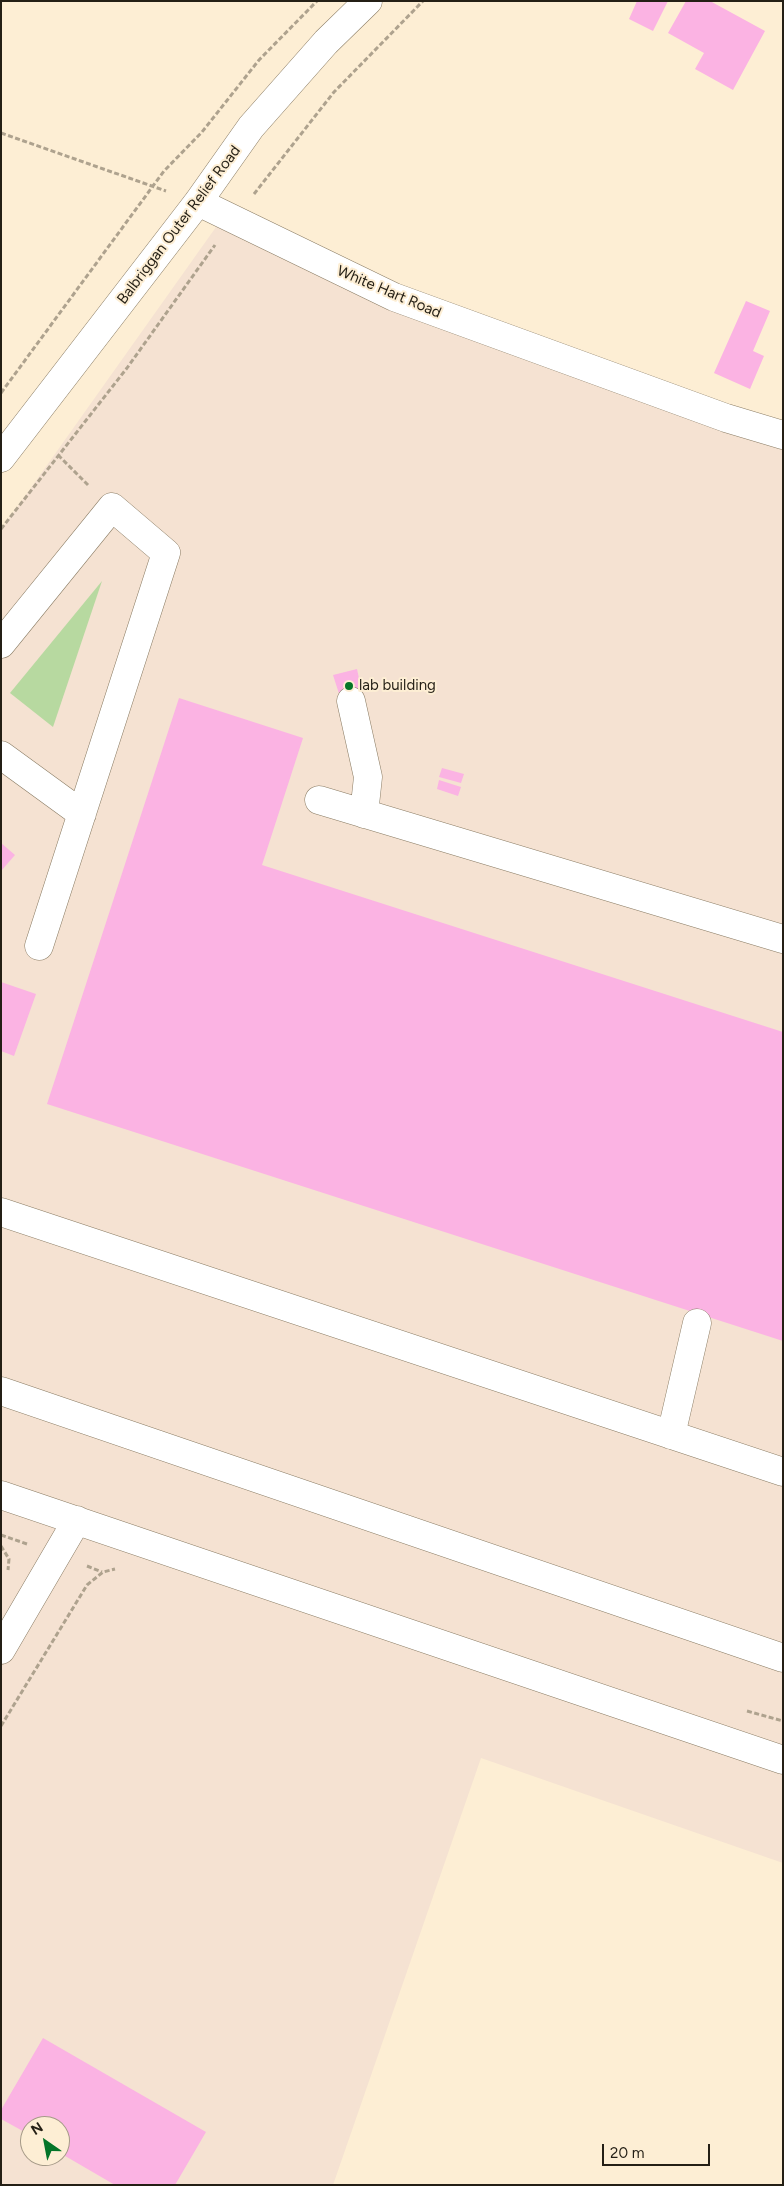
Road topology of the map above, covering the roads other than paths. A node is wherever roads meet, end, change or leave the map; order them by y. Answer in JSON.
{"nodes":[{"id":1,"x":368,"y":1,"type":"edge"},
{"id":2,"x":198,"y":202,"type":"junction"},
{"id":3,"x":783,"y":435,"type":"edge"},
{"id":4,"x":1,"y":458,"type":"edge"},
{"id":5,"x":1,"y":644,"type":"edge"},
{"id":6,"x":351,"y":701,"type":"dead end"},
{"id":7,"x":1,"y":755,"type":"edge"},
{"id":8,"x":319,"y":800,"type":"dead end"},
{"id":9,"x":82,"y":814,"type":"junction"},
{"id":10,"x":364,"y":814,"type":"junction"},
{"id":11,"x":783,"y":939,"type":"edge"},
{"id":12,"x":39,"y":946,"type":"dead end"},
{"id":13,"x":1,"y":1212,"type":"edge"},
{"id":14,"x":697,"y":1324,"type":"dead end"},
{"id":15,"x":1,"y":1391,"type":"edge"},
{"id":16,"x":671,"y":1435,"type":"junction"},
{"id":17,"x":783,"y":1472,"type":"edge"},
{"id":18,"x":1,"y":1495,"type":"edge"},
{"id":19,"x":77,"y":1520,"type":"junction"},
{"id":20,"x":1,"y":1650,"type":"edge"},
{"id":21,"x":783,"y":1658,"type":"edge"},
{"id":22,"x":783,"y":1760,"type":"edge"}],
"edges":[{"from":1,"to":2,"type":"street","name":"Balbriggan Outer Relief Road"},
{"from":2,"to":3,"type":"street","name":"White Hart Road"},
{"from":2,"to":4,"type":"street","name":"Balbriggan Outer Relief Road"},
{"from":5,"to":9,"type":"street"},
{"from":6,"to":10,"type":"street"},
{"from":7,"to":9,"type":"street"},
{"from":8,"to":10,"type":"street"},
{"from":9,"to":12,"type":"street"},
{"from":10,"to":11,"type":"street"},
{"from":13,"to":16,"type":"street"},
{"from":14,"to":16,"type":"street"},
{"from":15,"to":21,"type":"street"},
{"from":16,"to":17,"type":"street"},
{"from":18,"to":19,"type":"street"},
{"from":19,"to":20,"type":"street"},
{"from":19,"to":22,"type":"street"}]}
